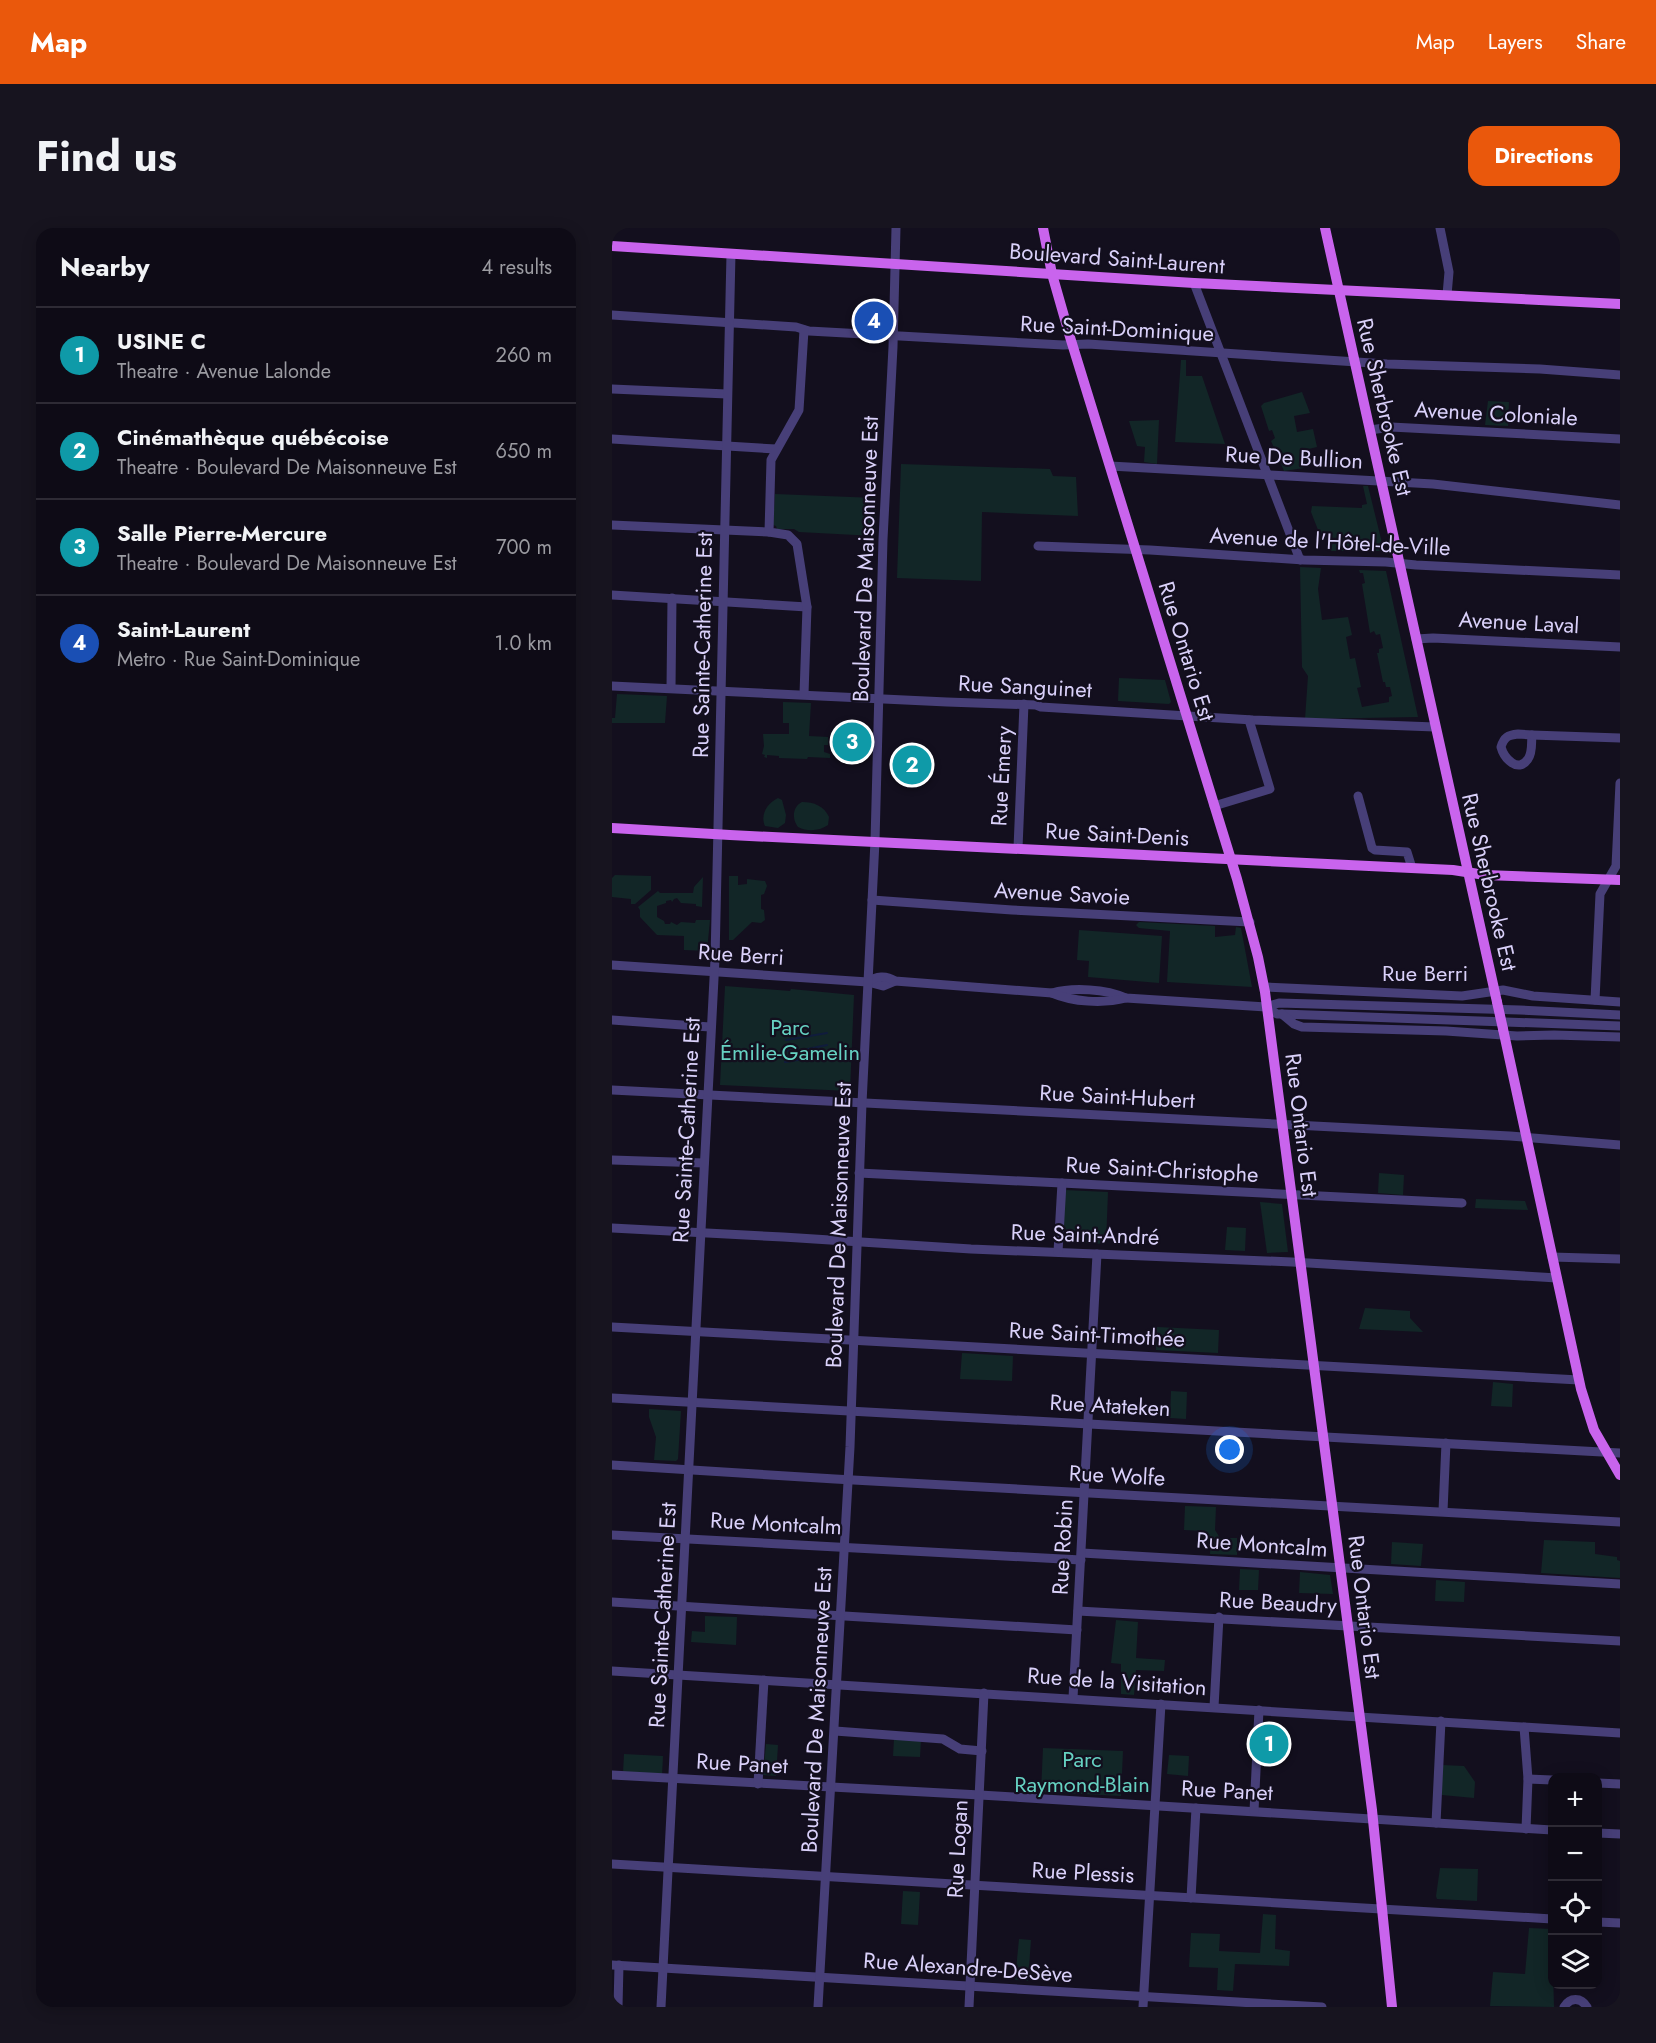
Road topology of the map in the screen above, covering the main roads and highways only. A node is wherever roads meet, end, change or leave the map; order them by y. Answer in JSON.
{"nodes":[{"id":1,"x":1042,"y":228,"type":"edge"},
{"id":2,"x":1325,"y":228,"type":"edge"},
{"id":3,"x":612,"y":246,"type":"edge"},
{"id":4,"x":1052,"y":274,"type":"junction"},
{"id":5,"x":1338,"y":290,"type":"junction"},
{"id":6,"x":1620,"y":304,"type":"edge"},
{"id":7,"x":612,"y":828,"type":"edge"},
{"id":8,"x":1231,"y":860,"type":"junction"},
{"id":9,"x":1467,"y":871,"type":"junction"},
{"id":10,"x":1620,"y":880,"type":"edge"},
{"id":11,"x":1620,"y":1475,"type":"edge"},
{"id":12,"x":1392,"y":2007,"type":"edge"}],
"edges":[{"from":1,"to":4,"type":"main road","name":"Rue Ontario Est"},
{"from":2,"to":5,"type":"main road","name":"Rue Sherbrooke Est"},
{"from":3,"to":4,"type":"main road","name":"Boulevard Saint-Laurent"},
{"from":4,"to":5,"type":"main road","name":"Boulevard Saint-Laurent"},
{"from":4,"to":8,"type":"main road","name":"Rue Ontario Est"},
{"from":5,"to":6,"type":"main road","name":"Boulevard Saint-Laurent"},
{"from":5,"to":9,"type":"main road","name":"Rue Sherbrooke Est"},
{"from":7,"to":8,"type":"main road","name":"Rue Saint-Denis"},
{"from":8,"to":9,"type":"main road","name":"Rue Saint-Denis"},
{"from":8,"to":12,"type":"main road","name":"Rue Ontario Est"},
{"from":9,"to":10,"type":"main road","name":"Rue Saint-Denis"},
{"from":9,"to":11,"type":"main road","name":"Rue Sherbrooke Est","bridge":true}]}
